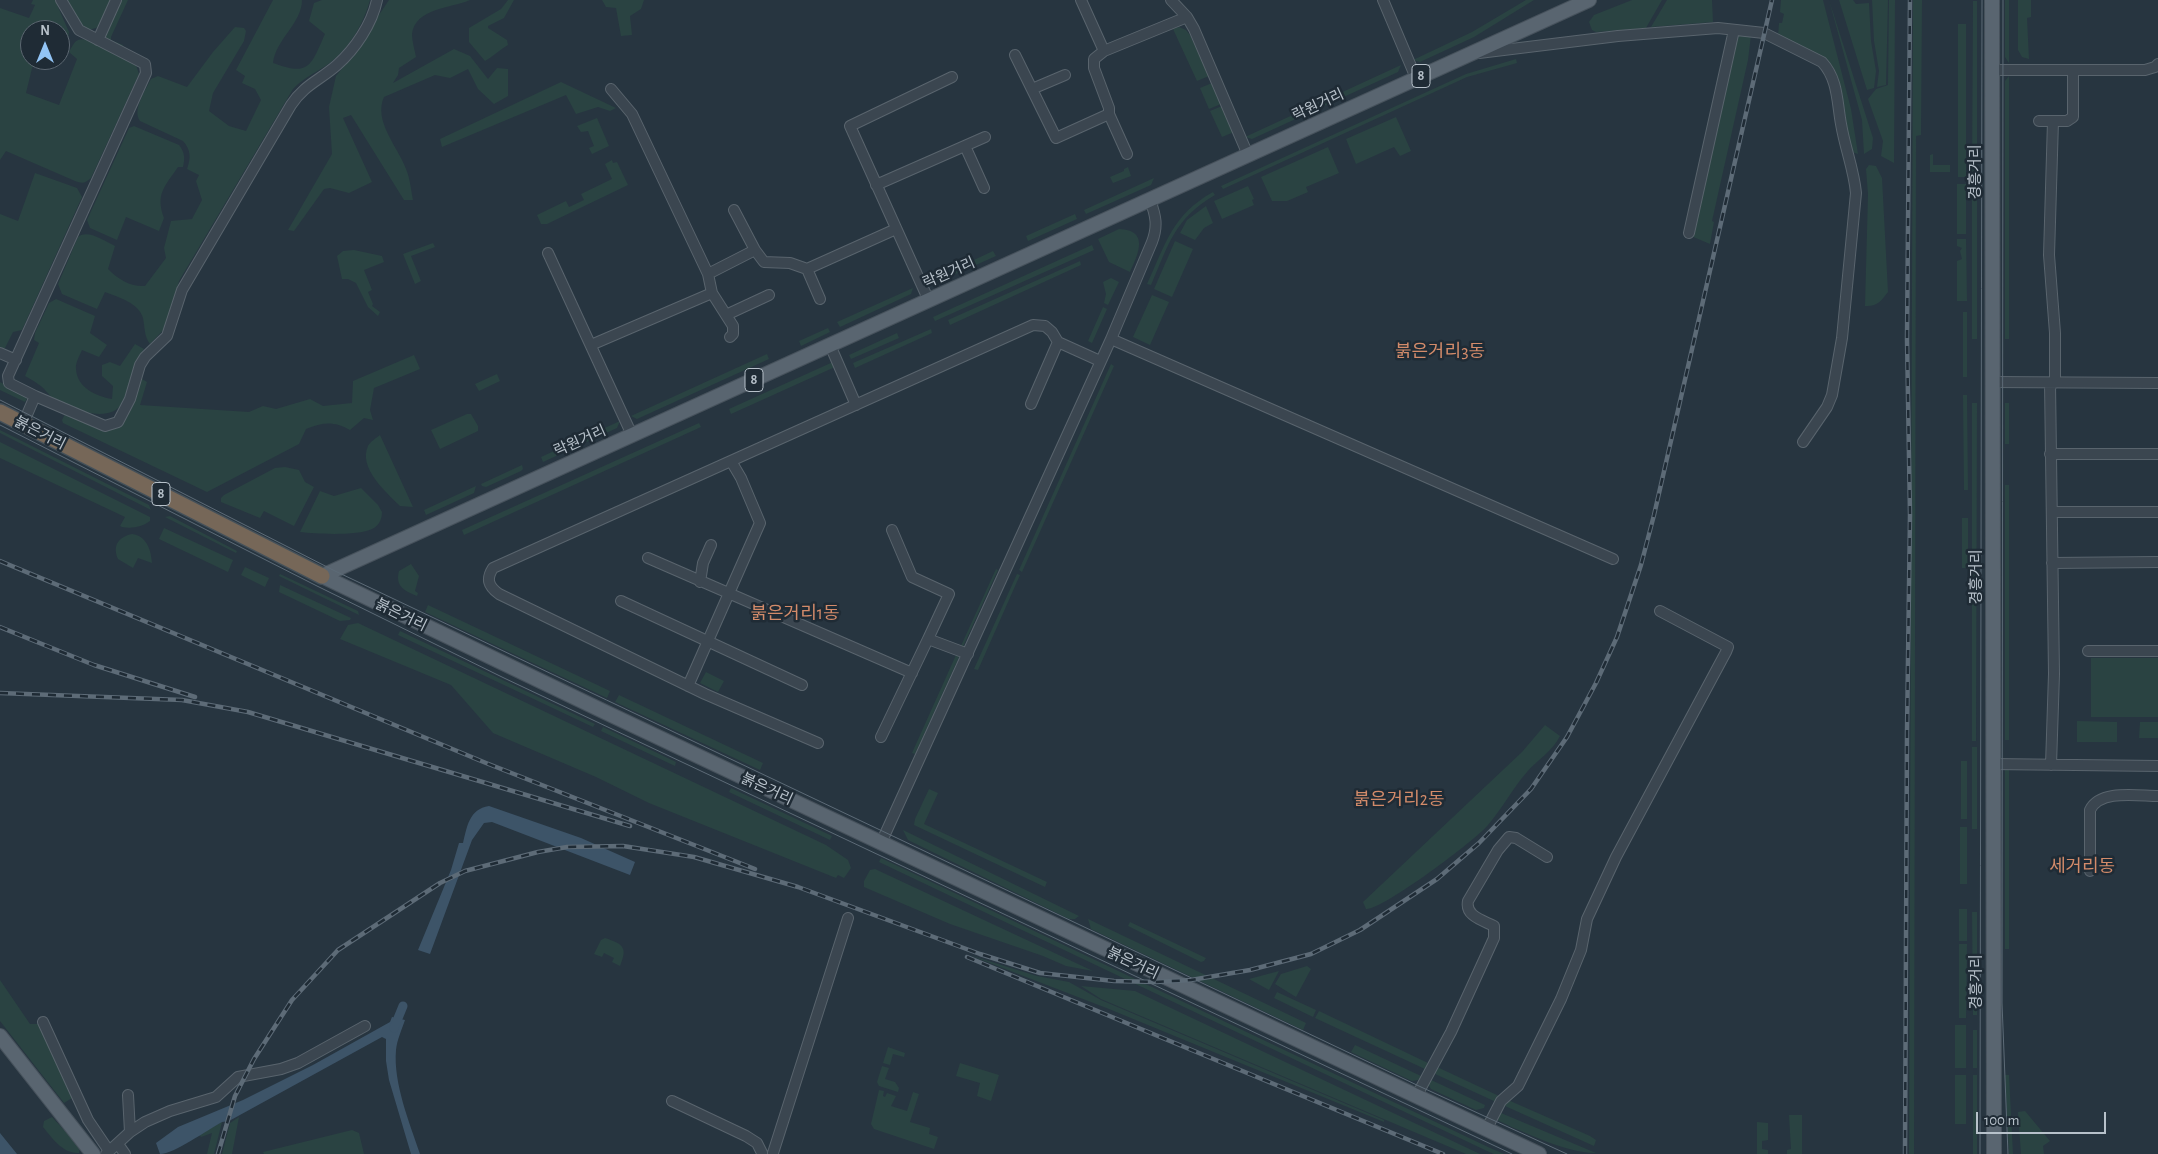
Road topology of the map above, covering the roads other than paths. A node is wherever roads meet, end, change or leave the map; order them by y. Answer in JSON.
{"nodes":[{"id":1,"x":61,"y":0,"type":"edge"},
{"id":2,"x":116,"y":0,"type":"edge"},
{"id":3,"x":377,"y":0,"type":"edge"},
{"id":4,"x":1081,"y":0,"type":"edge"},
{"id":5,"x":1171,"y":0,"type":"edge"},
{"id":6,"x":1383,"y":0,"type":"edge"},
{"id":7,"x":1589,"y":0,"type":"edge"},
{"id":8,"x":1992,"y":0,"type":"edge"},
{"id":9,"x":1187,"y":17,"type":"junction"},
{"id":10,"x":1734,"y":30,"type":"junction"},
{"id":11,"x":98,"y":40,"type":"junction"},
{"id":12,"x":1104,"y":51,"type":"junction"},
{"id":13,"x":1470,"y":54,"type":"junction"},
{"id":14,"x":1015,"y":55,"type":"dead end"},
{"id":15,"x":2158,"y":64,"type":"edge"},
{"id":16,"x":1992,"y":70,"type":"junction"},
{"id":17,"x":2073,"y":70,"type":"junction"},
{"id":18,"x":1065,"y":75,"type":"dead end"},
{"id":19,"x":952,"y":77,"type":"dead end"},
{"id":20,"x":1416,"y":78,"type":"junction"},
{"id":21,"x":611,"y":89,"type":"dead end"},
{"id":22,"x":1032,"y":89,"type":"junction"},
{"id":23,"x":1109,"y":114,"type":"junction"},
{"id":24,"x":2040,"y":121,"type":"dead end"},
{"id":25,"x":2053,"y":121,"type":"junction"},
{"id":26,"x":985,"y":137,"type":"dead end"},
{"id":27,"x":965,"y":146,"type":"junction"},
{"id":28,"x":1127,"y":154,"type":"dead end"},
{"id":29,"x":1248,"y":155,"type":"junction"},
{"id":30,"x":876,"y":185,"type":"junction"},
{"id":31,"x":984,"y":188,"type":"dead end"},
{"id":32,"x":1150,"y":200,"type":"junction"},
{"id":33,"x":734,"y":210,"type":"dead end"},
{"id":34,"x":896,"y":229,"type":"junction"},
{"id":35,"x":1689,"y":233,"type":"dead end"},
{"id":36,"x":755,"y":250,"type":"junction"},
{"id":37,"x":548,"y":253,"type":"dead end"},
{"id":38,"x":807,"y":269,"type":"junction"},
{"id":39,"x":708,"y":274,"type":"junction"},
{"id":40,"x":712,"y":293,"type":"junction"},
{"id":41,"x":769,"y":295,"type":"dead end"},
{"id":42,"x":820,"y":299,"type":"dead end"},
{"id":43,"x":928,"y":301,"type":"junction"},
{"id":44,"x":726,"y":314,"type":"junction"},
{"id":45,"x":730,"y":337,"type":"dead end"},
{"id":46,"x":1111,"y":339,"type":"junction"},
{"id":47,"x":1058,"y":342,"type":"junction"},
{"id":48,"x":591,"y":345,"type":"junction"},
{"id":49,"x":830,"y":345,"type":"junction"},
{"id":50,"x":0,"y":353,"type":"edge"},
{"id":51,"x":16,"y":360,"type":"junction"},
{"id":52,"x":1100,"y":361,"type":"junction"},
{"id":53,"x":1992,"y":382,"type":"junction"},
{"id":54,"x":2052,"y":383,"type":"junction"},
{"id":55,"x":2158,"y":383,"type":"edge"},
{"id":56,"x":35,"y":396,"type":"junction"},
{"id":57,"x":1031,"y":404,"type":"dead end"},
{"id":58,"x":856,"y":405,"type":"junction"},
{"id":59,"x":0,"y":412,"type":"edge"},
{"id":60,"x":23,"y":424,"type":"junction"},
{"id":61,"x":632,"y":435,"type":"junction"},
{"id":62,"x":1803,"y":442,"type":"dead end"},
{"id":63,"x":2050,"y":454,"type":"junction"},
{"id":64,"x":2158,"y":454,"type":"edge"},
{"id":65,"x":731,"y":461,"type":"junction"},
{"id":66,"x":2052,"y":512,"type":"junction"},
{"id":67,"x":2158,"y":512,"type":"edge"},
{"id":68,"x":892,"y":530,"type":"dead end"},
{"id":69,"x":711,"y":545,"type":"dead end"},
{"id":70,"x":648,"y":558,"type":"dead end"},
{"id":71,"x":1613,"y":558,"type":"dead end"},
{"id":72,"x":2158,"y":562,"type":"edge"},
{"id":73,"x":2052,"y":563,"type":"junction"},
{"id":74,"x":322,"y":576,"type":"junction"},
{"id":75,"x":700,"y":582,"type":"junction"},
{"id":76,"x":729,"y":594,"type":"junction"},
{"id":77,"x":622,"y":600,"type":"dead end"},
{"id":78,"x":1660,"y":611,"type":"dead end"},
{"id":79,"x":928,"y":638,"type":"junction"},
{"id":80,"x":708,"y":641,"type":"junction"},
{"id":81,"x":2088,"y":651,"type":"dead end"},
{"id":82,"x":2158,"y":651,"type":"edge"},
{"id":83,"x":968,"y":654,"type":"junction"},
{"id":84,"x":912,"y":673,"type":"junction"},
{"id":85,"x":802,"y":685,"type":"dead end"},
{"id":86,"x":688,"y":686,"type":"junction"},
{"id":87,"x":881,"y":737,"type":"dead end"},
{"id":88,"x":818,"y":744,"type":"dead end"},
{"id":89,"x":1992,"y":764,"type":"junction"},
{"id":90,"x":2051,"y":765,"type":"junction"},
{"id":91,"x":2158,"y":766,"type":"edge"},
{"id":92,"x":2158,"y":796,"type":"edge"},
{"id":93,"x":881,"y":842,"type":"junction"},
{"id":94,"x":1547,"y":857,"type":"dead end"},
{"id":95,"x":2090,"y":871,"type":"dead end"},
{"id":96,"x":848,"y":918,"type":"dead end"},
{"id":97,"x":43,"y":1022,"type":"dead end"},
{"id":98,"x":365,"y":1026,"type":"dead end"},
{"id":99,"x":0,"y":1036,"type":"edge"},
{"id":100,"x":128,"y":1095,"type":"dead end"},
{"id":101,"x":1416,"y":1096,"type":"junction"},
{"id":102,"x":672,"y":1101,"type":"dead end"},
{"id":103,"x":1486,"y":1130,"type":"junction"},
{"id":104,"x":130,"y":1132,"type":"junction"},
{"id":105,"x":118,"y":1144,"type":"junction"},
{"id":106,"x":107,"y":1153,"type":"edge"},
{"id":107,"x":761,"y":1153,"type":"edge"},
{"id":108,"x":93,"y":1154,"type":"edge"},
{"id":109,"x":125,"y":1154,"type":"edge"},
{"id":110,"x":774,"y":1154,"type":"edge"},
{"id":111,"x":1539,"y":1154,"type":"edge"},
{"id":112,"x":1994,"y":1154,"type":"edge"}],
"edges":[{"from":1,"to":11,"type":"street"},
{"from":2,"to":11,"type":"street"},
{"from":3,"to":56,"type":"street"},
{"from":4,"to":12,"type":"street"},
{"from":5,"to":9,"type":"street"},
{"from":6,"to":20,"type":"street"},
{"from":7,"to":13,"type":"main road","name":"락원거리","number":"8"},
{"from":8,"to":16,"type":"main road","name":"경흥거리"},
{"from":9,"to":12,"type":"street"},
{"from":9,"to":29,"type":"street"},
{"from":10,"to":13,"type":"street"},
{"from":10,"to":35,"type":"street"},
{"from":10,"to":62,"type":"street"},
{"from":11,"to":51,"type":"street"},
{"from":12,"to":23,"type":"street"},
{"from":13,"to":20,"type":"main road","name":"락원거리","number":"8"},
{"from":14,"to":22,"type":"street"},
{"from":15,"to":17,"type":"street"},
{"from":16,"to":17,"type":"street"},
{"from":16,"to":53,"type":"main road","name":"경흥거리"},
{"from":17,"to":25,"type":"street"},
{"from":18,"to":22,"type":"street"},
{"from":19,"to":30,"type":"street"},
{"from":20,"to":29,"type":"main road","name":"락원거리","number":"8"},
{"from":21,"to":39,"type":"street"},
{"from":22,"to":23,"type":"street"},
{"from":23,"to":28,"type":"street"},
{"from":24,"to":25,"type":"street"},
{"from":25,"to":54,"type":"street"},
{"from":26,"to":27,"type":"street"},
{"from":27,"to":30,"type":"street"},
{"from":27,"to":31,"type":"street"},
{"from":29,"to":32,"type":"main road","name":"락원거리","number":"8"},
{"from":30,"to":34,"type":"street"},
{"from":32,"to":43,"type":"main road","name":"락원거리","number":"8"},
{"from":32,"to":46,"type":"street"},
{"from":33,"to":36,"type":"street"},
{"from":34,"to":38,"type":"street"},
{"from":34,"to":43,"type":"street"},
{"from":36,"to":38,"type":"street"},
{"from":36,"to":39,"type":"street"},
{"from":37,"to":48,"type":"street"},
{"from":38,"to":42,"type":"street"},
{"from":39,"to":40,"type":"street"},
{"from":40,"to":44,"type":"street"},
{"from":40,"to":48,"type":"street"},
{"from":41,"to":44,"type":"street"},
{"from":43,"to":49,"type":"main road","name":"락원거리","number":"8"},
{"from":44,"to":45,"type":"street"},
{"from":46,"to":52,"type":"street"},
{"from":46,"to":71,"type":"street"},
{"from":47,"to":52,"type":"street"},
{"from":47,"to":57,"type":"street"},
{"from":47,"to":58,"type":"street"},
{"from":48,"to":61,"type":"street"},
{"from":49,"to":58,"type":"street"},
{"from":49,"to":61,"type":"main road","name":"락원거리","number":"8"},
{"from":50,"to":51,"type":"street"},
{"from":51,"to":56,"type":"street"},
{"from":52,"to":83,"type":"street"},
{"from":53,"to":54,"type":"street"},
{"from":53,"to":89,"type":"main road","name":"경흥거리"},
{"from":54,"to":55,"type":"street"},
{"from":54,"to":63,"type":"street"},
{"from":56,"to":60,"type":"street"},
{"from":58,"to":65,"type":"street"},
{"from":59,"to":60,"type":"highway","name":"붉은거리","number":"8"},
{"from":60,"to":74,"type":"highway","name":"붉은거리","number":"8"},
{"from":61,"to":74,"type":"main road","name":"락원거리","number":"8"},
{"from":63,"to":64,"type":"street"},
{"from":63,"to":66,"type":"street"},
{"from":65,"to":76,"type":"street"},
{"from":65,"to":86,"type":"street"},
{"from":66,"to":67,"type":"street"},
{"from":66,"to":73,"type":"street"},
{"from":68,"to":79,"type":"street"},
{"from":69,"to":75,"type":"street"},
{"from":70,"to":75,"type":"street"},
{"from":72,"to":73,"type":"street"},
{"from":73,"to":90,"type":"street"},
{"from":74,"to":93,"type":"main road","name":"붉은거리"},
{"from":75,"to":76,"type":"street"},
{"from":76,"to":80,"type":"street"},
{"from":76,"to":84,"type":"street"},
{"from":77,"to":80,"type":"street"},
{"from":78,"to":103,"type":"street"},
{"from":79,"to":83,"type":"street"},
{"from":79,"to":84,"type":"street"},
{"from":80,"to":85,"type":"street"},
{"from":80,"to":86,"type":"street"},
{"from":81,"to":82,"type":"street"},
{"from":83,"to":93,"type":"street"},
{"from":84,"to":87,"type":"street"},
{"from":86,"to":88,"type":"street"},
{"from":89,"to":90,"type":"street"},
{"from":89,"to":112,"type":"main road","name":"경흥거리"},
{"from":90,"to":91,"type":"street"},
{"from":92,"to":95,"type":"street"},
{"from":93,"to":101,"type":"main road","name":"붉은거리"},
{"from":94,"to":101,"type":"street"},
{"from":96,"to":110,"type":"street"},
{"from":97,"to":106,"type":"street"},
{"from":98,"to":104,"type":"street"},
{"from":99,"to":108,"type":"main road"},
{"from":100,"to":104,"type":"street"},
{"from":101,"to":103,"type":"main road","name":"붉은거리"},
{"from":102,"to":107,"type":"street"},
{"from":103,"to":111,"type":"main road","name":"붉은거리"},
{"from":104,"to":105,"type":"street"},
{"from":105,"to":106,"type":"street"},
{"from":105,"to":109,"type":"street"},
{"from":107,"to":110,"type":"street"}]}
